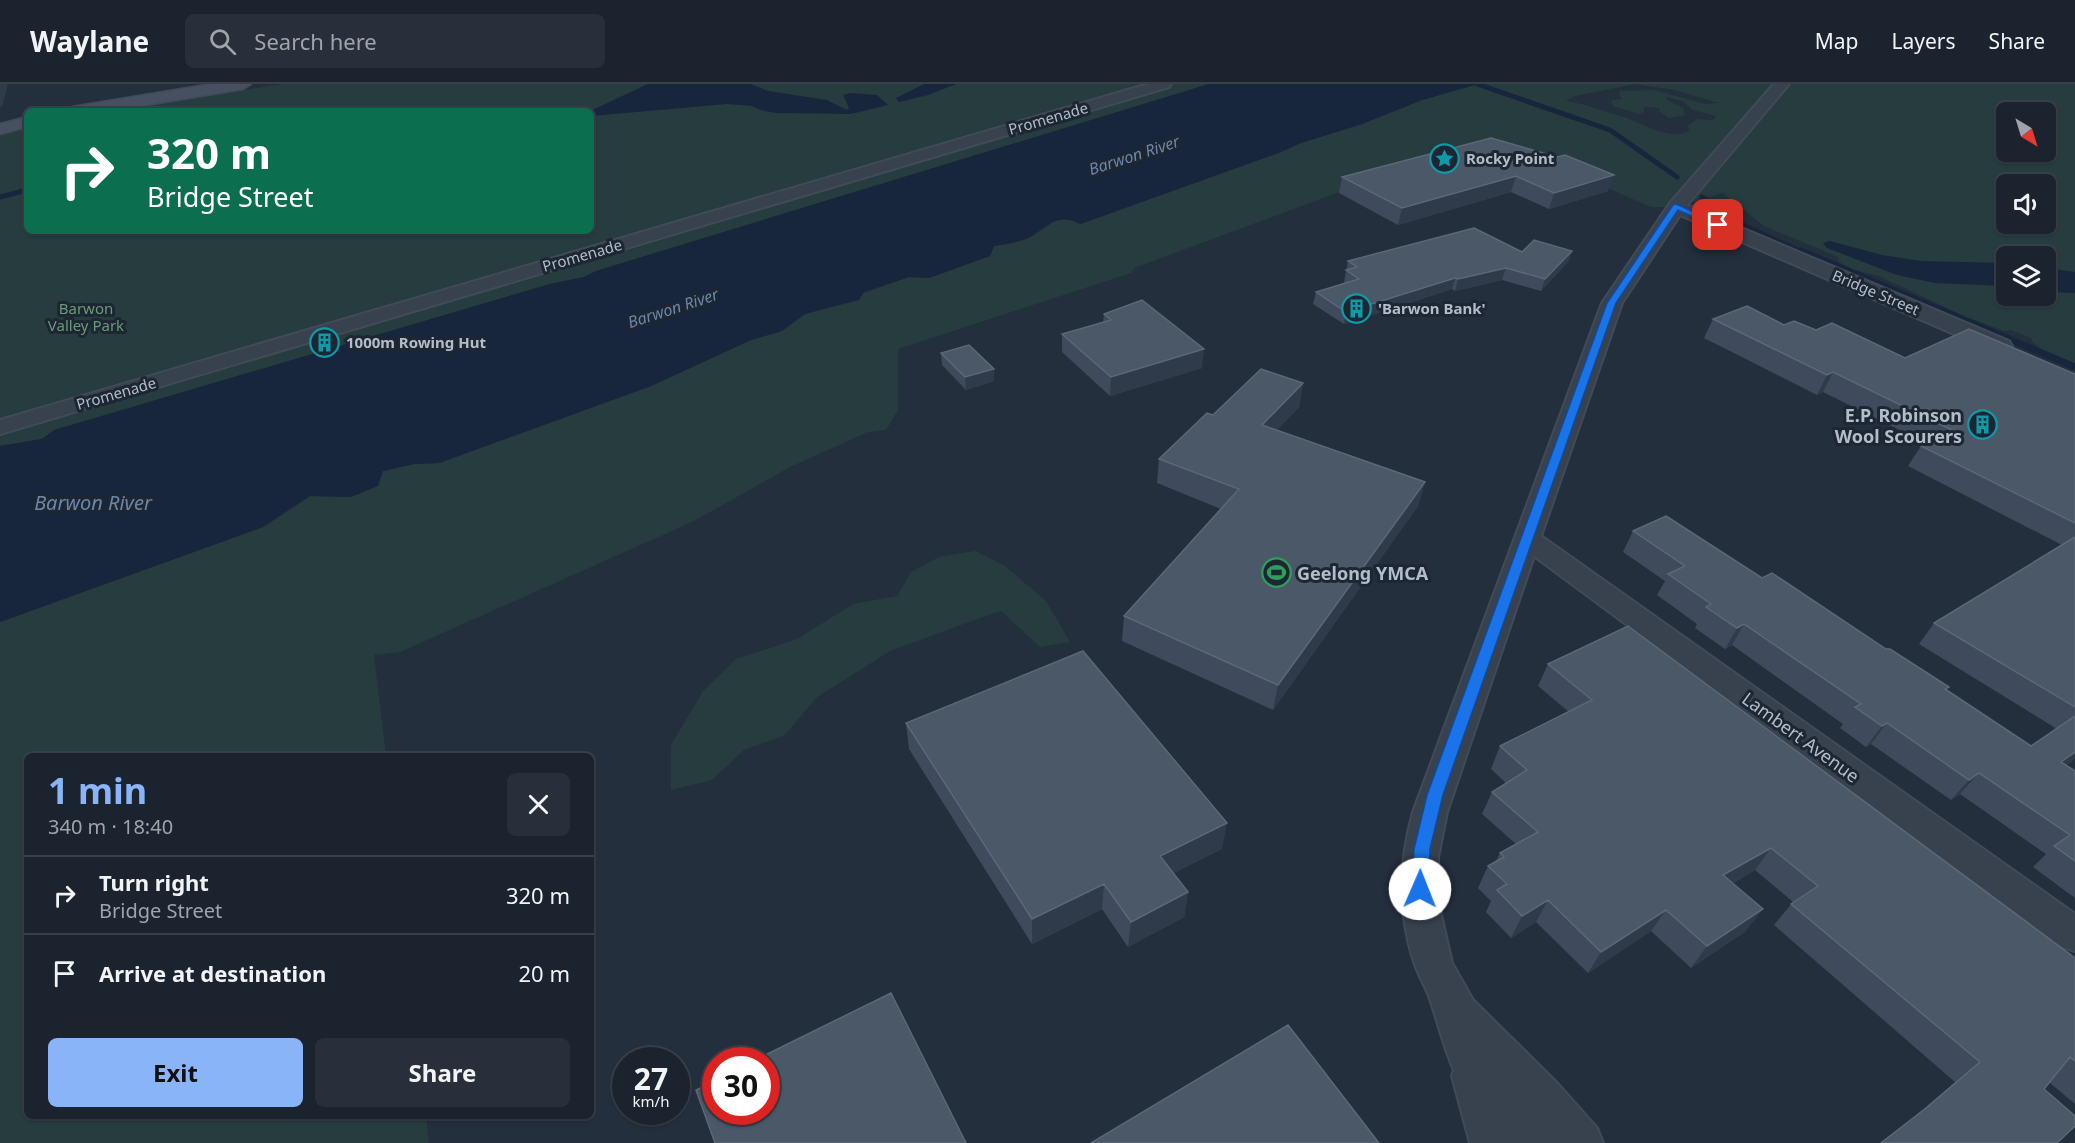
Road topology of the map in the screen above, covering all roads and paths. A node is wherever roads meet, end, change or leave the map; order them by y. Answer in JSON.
{"nodes":[{"id":1,"x":243,"y":84,"type":"edge"},
{"id":2,"x":1164,"y":84,"type":"edge"},
{"id":3,"x":1782,"y":84,"type":"edge"},
{"id":4,"x":96,"y":108,"type":"edge"},
{"id":5,"x":24,"y":123,"type":"edge"},
{"id":6,"x":0,"y":129,"type":"edge"},
{"id":7,"x":1676,"y":207,"type":"junction"},
{"id":8,"x":2021,"y":355,"type":"edge"},
{"id":9,"x":0,"y":427,"type":"edge"},
{"id":10,"x":1528,"y":539,"type":"junction"},
{"id":11,"x":2075,"y":935,"type":"edge"},
{"id":12,"x":1450,"y":1000,"type":"junction"},
{"id":13,"x":1465,"y":1053,"type":"junction"},
{"id":14,"x":1491,"y":1143,"type":"edge"},
{"id":15,"x":1536,"y":1143,"type":"edge"},
{"id":16,"x":1582,"y":1143,"type":"edge"}],
"edges":[{"from":1,"to":4,"type":"street"},
{"from":2,"to":9,"type":"street","name":"Promenade"},
{"from":3,"to":7,"type":"street"},
{"from":5,"to":6,"type":"street"},
{"from":7,"to":8,"type":"street","name":"Bridge Street"},
{"from":7,"to":10,"type":"street"},
{"from":10,"to":11,"type":"street","name":"Lambert Avenue"},
{"from":10,"to":12,"type":"street"},
{"from":12,"to":13,"type":"street"},
{"from":12,"to":16,"type":"street"},
{"from":13,"to":14,"type":"street"},
{"from":13,"to":15,"type":"street"}]}
